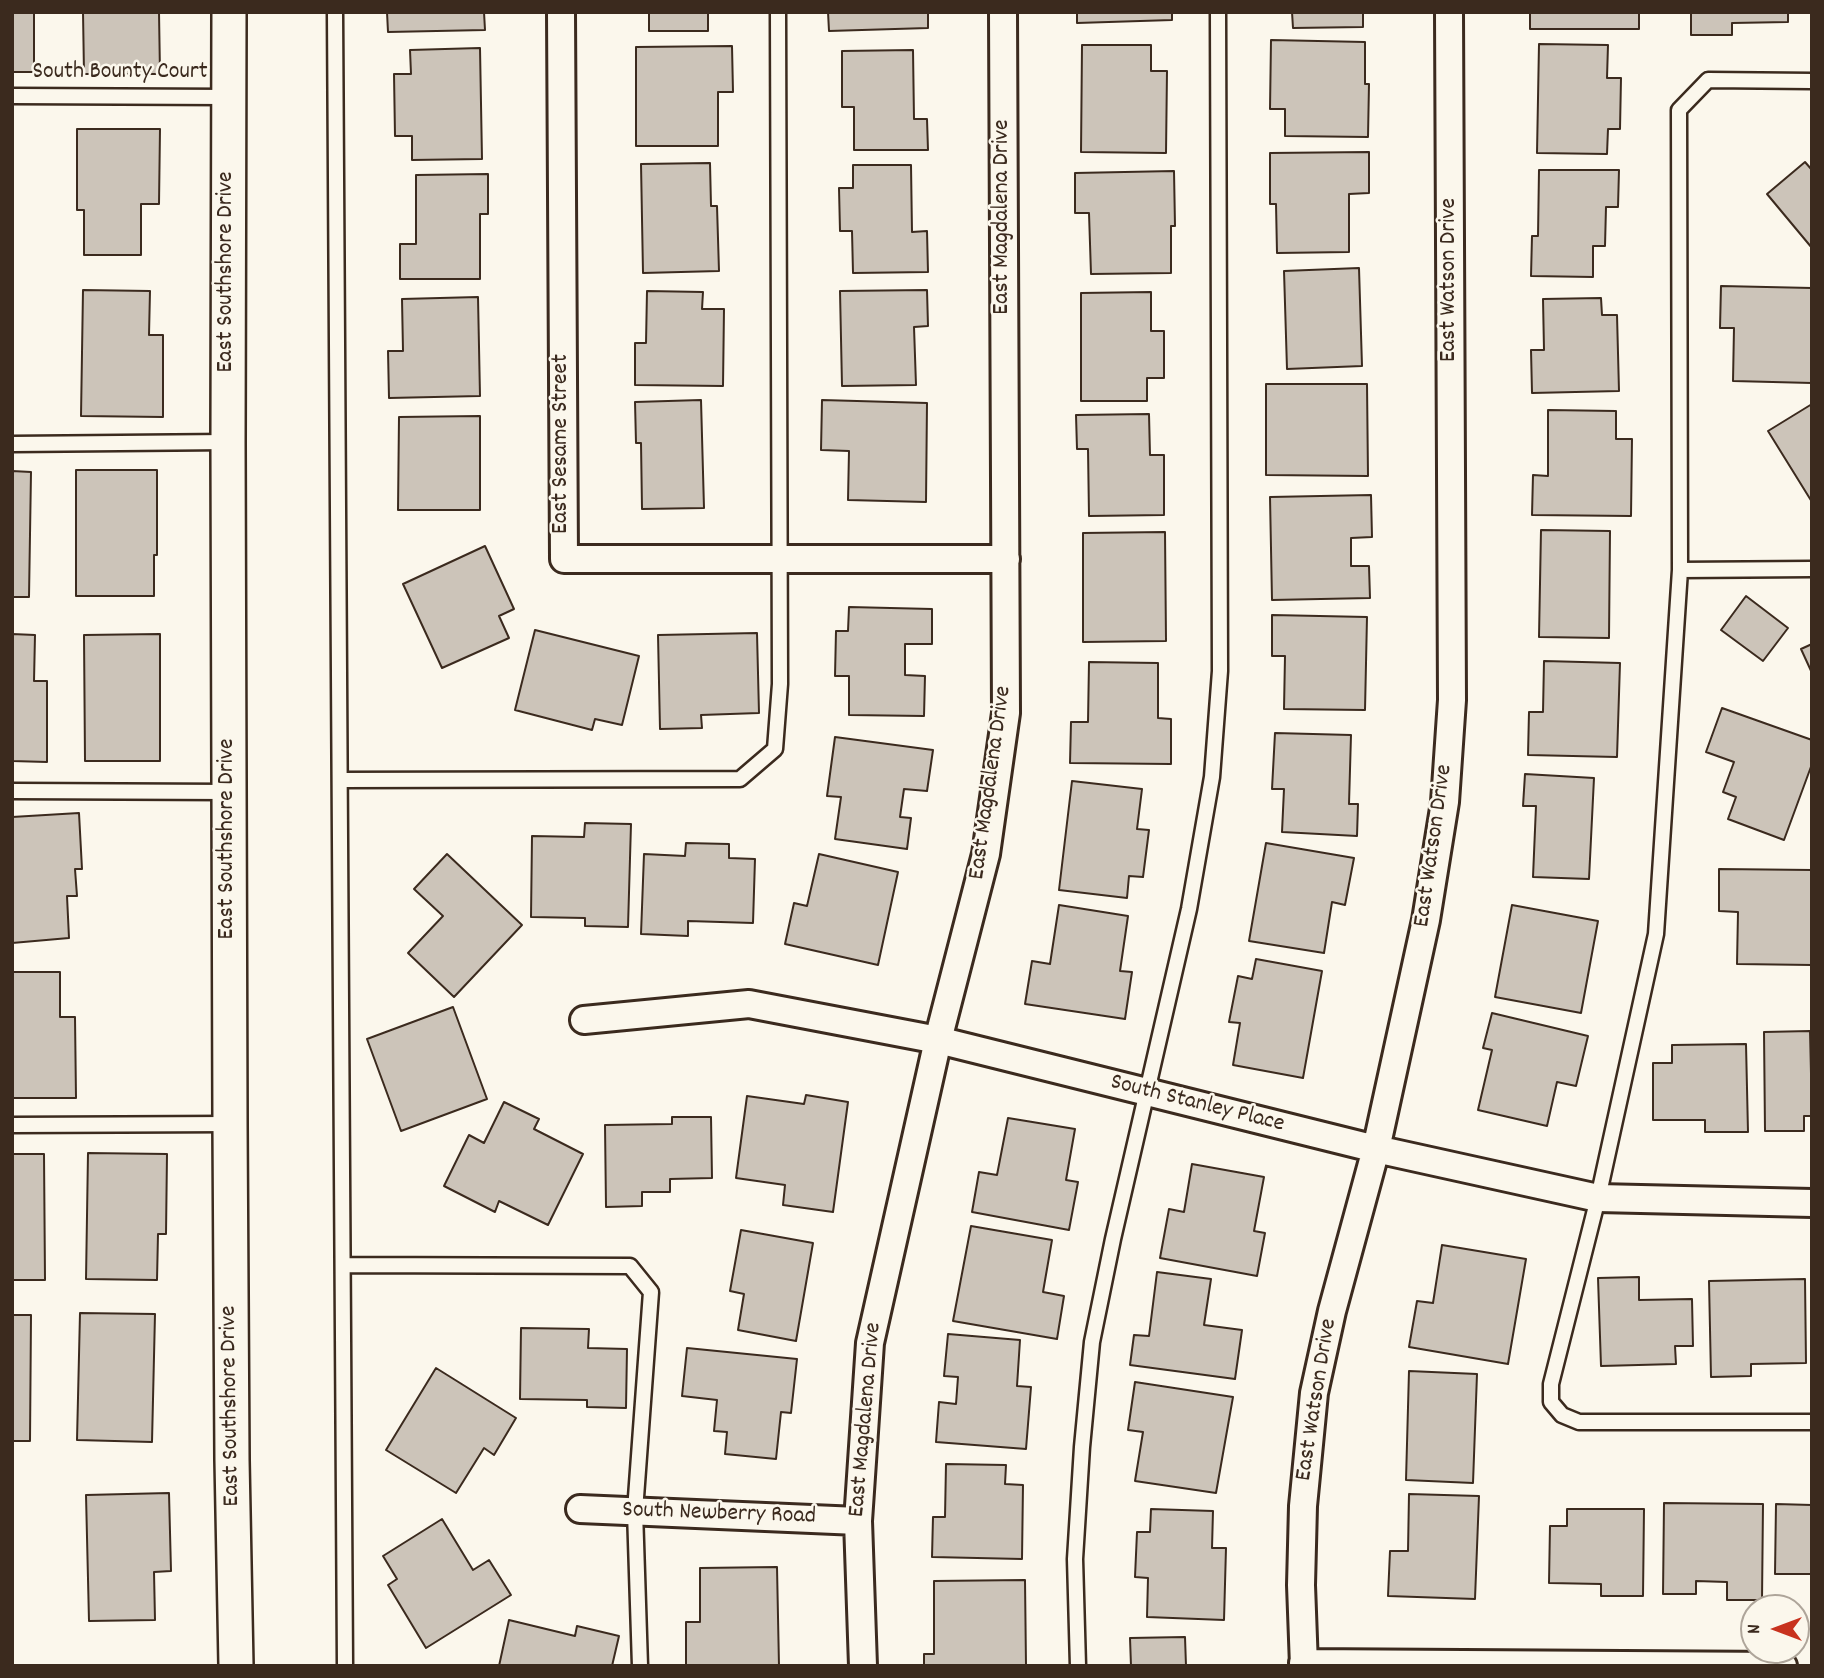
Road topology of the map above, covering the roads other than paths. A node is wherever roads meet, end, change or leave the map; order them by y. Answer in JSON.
{"nodes":[{"id":1,"x":229,"y":12,"type":"edge"},
{"id":2,"x":335,"y":12,"type":"edge"},
{"id":3,"x":561,"y":12,"type":"edge"},
{"id":4,"x":778,"y":12,"type":"edge"},
{"id":5,"x":1003,"y":12,"type":"edge"},
{"id":6,"x":1218,"y":12,"type":"edge"},
{"id":7,"x":1450,"y":12,"type":"edge"},
{"id":8,"x":1812,"y":81,"type":"edge"},
{"id":9,"x":12,"y":96,"type":"edge"},
{"id":10,"x":228,"y":97,"type":"junction"},
{"id":11,"x":228,"y":442,"type":"junction"},
{"id":12,"x":12,"y":444,"type":"edge"},
{"id":13,"x":780,"y":559,"type":"junction"},
{"id":14,"x":1006,"y":559,"type":"junction"},
{"id":15,"x":1812,"y":569,"type":"edge"},
{"id":16,"x":1680,"y":570,"type":"junction"},
{"id":17,"x":340,"y":780,"type":"junction"},
{"id":18,"x":12,"y":791,"type":"edge"},
{"id":19,"x":229,"y":792,"type":"junction"},
{"id":20,"x":584,"y":1020,"type":"dead end"},
{"id":21,"x":938,"y":1040,"type":"junction"},
{"id":22,"x":1147,"y":1092,"type":"junction"},
{"id":23,"x":230,"y":1124,"type":"junction"},
{"id":24,"x":12,"y":1125,"type":"edge"},
{"id":25,"x":1376,"y":1149,"type":"junction"},
{"id":26,"x":1598,"y":1198,"type":"junction"},
{"id":27,"x":1812,"y":1203,"type":"edge"},
{"id":28,"x":343,"y":1265,"type":"junction"},
{"id":29,"x":1812,"y":1422,"type":"edge"},
{"id":30,"x":580,"y":1509,"type":"dead end"},
{"id":31,"x":635,"y":1511,"type":"junction"},
{"id":32,"x":858,"y":1521,"type":"junction"},
{"id":33,"x":1303,"y":1664,"type":"edge"},
{"id":34,"x":236,"y":1666,"type":"edge"},
{"id":35,"x":345,"y":1666,"type":"edge"},
{"id":36,"x":640,"y":1666,"type":"edge"},
{"id":37,"x":863,"y":1666,"type":"edge"},
{"id":38,"x":1078,"y":1666,"type":"edge"},
{"id":39,"x":1783,"y":1666,"type":"edge"}],
"edges":[{"from":1,"to":10,"type":"street","name":"East Southshore Drive"},
{"from":2,"to":17,"type":"lane"},
{"from":3,"to":13,"type":"street","name":"East Sesame Street"},
{"from":4,"to":13,"type":"lane"},
{"from":5,"to":14,"type":"street","name":"East Magdalena Drive"},
{"from":6,"to":22,"type":"lane"},
{"from":7,"to":25,"type":"street","name":"East Watson Drive"},
{"from":8,"to":16,"type":"lane"},
{"from":9,"to":10,"type":"lane","name":"South Bounty Court"},
{"from":10,"to":11,"type":"street","name":"East Southshore Drive"},
{"from":11,"to":12,"type":"lane"},
{"from":11,"to":19,"type":"street","name":"East Southshore Drive"},
{"from":13,"to":14,"type":"street","name":"East Sesame Street"},
{"from":13,"to":17,"type":"lane"},
{"from":14,"to":21,"type":"street","name":"East Magdalena Drive"},
{"from":15,"to":16,"type":"lane"},
{"from":16,"to":26,"type":"lane"},
{"from":17,"to":28,"type":"lane"},
{"from":18,"to":19,"type":"lane"},
{"from":19,"to":23,"type":"street","name":"East Southshore Drive"},
{"from":20,"to":21,"type":"street","name":"South Stanley Place"},
{"from":21,"to":22,"type":"street","name":"South Stanley Place"},
{"from":21,"to":32,"type":"street","name":"East Magdalena Drive"},
{"from":22,"to":25,"type":"street","name":"South Stanley Place"},
{"from":22,"to":38,"type":"lane"},
{"from":23,"to":24,"type":"lane"},
{"from":23,"to":34,"type":"street","name":"East Southshore Drive"},
{"from":25,"to":26,"type":"street","name":"South Stanley Place"},
{"from":25,"to":33,"type":"street","name":"East Watson Drive"},
{"from":26,"to":27,"type":"street","name":"South Stanley Place"},
{"from":26,"to":29,"type":"lane"},
{"from":28,"to":31,"type":"lane"},
{"from":28,"to":35,"type":"lane"},
{"from":30,"to":31,"type":"street","name":"South Newberry Road"},
{"from":31,"to":32,"type":"street","name":"South Newberry Road"},
{"from":31,"to":36,"type":"lane"},
{"from":32,"to":37,"type":"street","name":"East Magdalena Drive"},
{"from":33,"to":39,"type":"street"}]}
